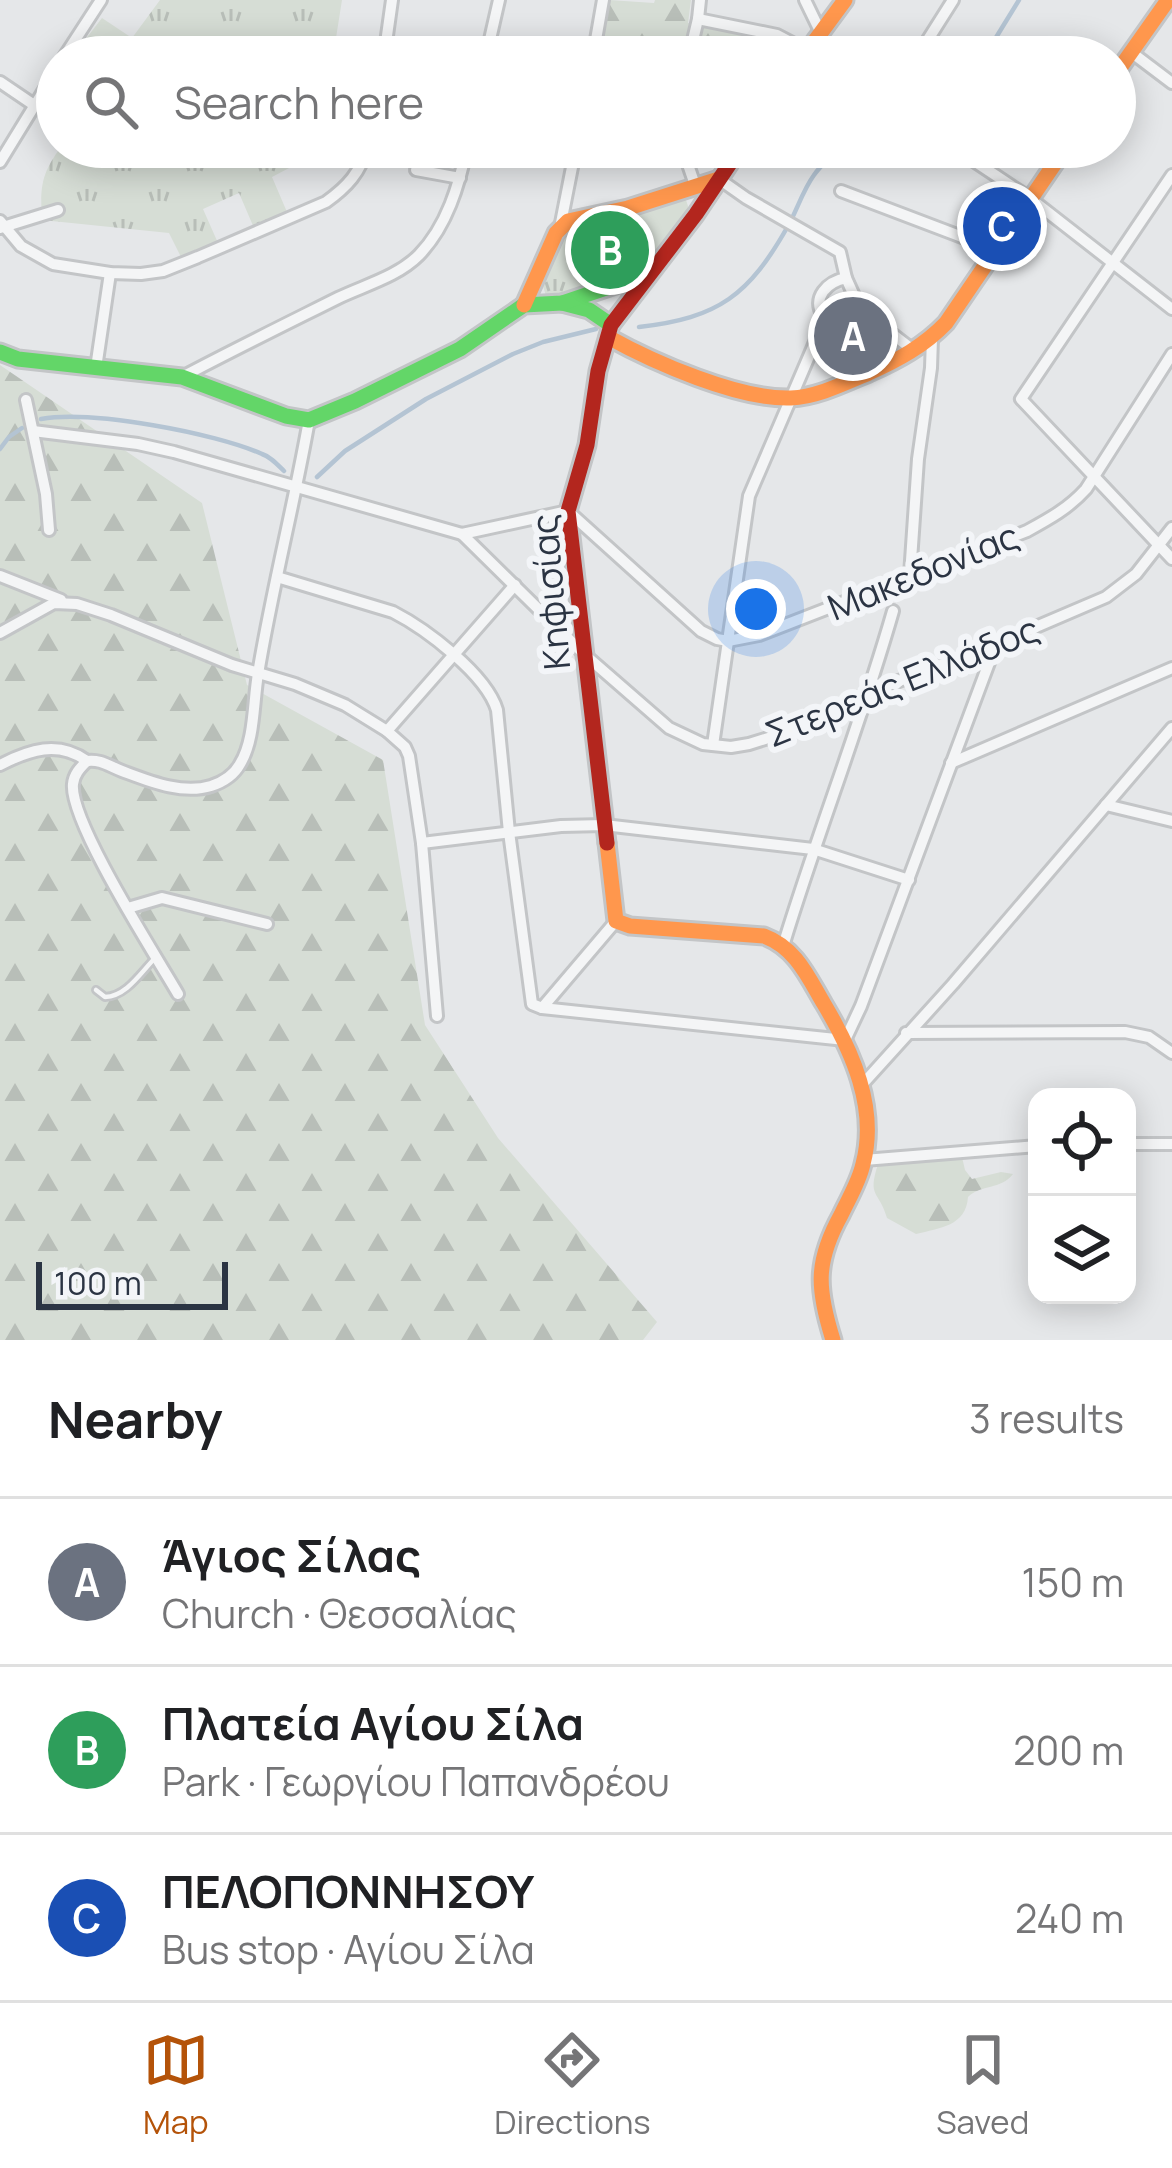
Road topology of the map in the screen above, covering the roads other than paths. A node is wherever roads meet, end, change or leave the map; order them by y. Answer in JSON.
{"nodes":[{"id":1,"x":100,"y":0,"type":"edge"},
{"id":2,"x":392,"y":0,"type":"edge"},
{"id":3,"x":499,"y":0,"type":"edge"},
{"id":4,"x":603,"y":0,"type":"edge"},
{"id":5,"x":700,"y":0,"type":"edge"},
{"id":6,"x":805,"y":0,"type":"edge"},
{"id":7,"x":844,"y":0,"type":"edge"},
{"id":8,"x":952,"y":0,"type":"edge"},
{"id":9,"x":1168,"y":0,"type":"edge"},
{"id":10,"x":698,"y":19,"type":"junction"},
{"id":11,"x":821,"y":33,"type":"junction"},
{"id":12,"x":77,"y":36,"type":"edge"},
{"id":13,"x":387,"y":36,"type":"edge"},
{"id":14,"x":491,"y":36,"type":"edge"},
{"id":15,"x":597,"y":36,"type":"edge"},
{"id":16,"x":694,"y":36,"type":"edge"},
{"id":17,"x":778,"y":36,"type":"edge"},
{"id":18,"x":820,"y":36,"type":"edge"},
{"id":19,"x":930,"y":36,"type":"edge"},
{"id":20,"x":1136,"y":45,"type":"edge"},
{"id":21,"x":1136,"y":56,"type":"edge"},
{"id":22,"x":0,"y":82,"type":"edge"},
{"id":23,"x":1172,"y":83,"type":"edge"},
{"id":24,"x":36,"y":102,"type":"edge"},
{"id":25,"x":34,"y":105,"type":"junction"},
{"id":26,"x":0,"y":162,"type":"edge"},
{"id":27,"x":359,"y":168,"type":"edge"},
{"id":28,"x":462,"y":168,"type":"edge"},
{"id":29,"x":572,"y":168,"type":"edge"},
{"id":30,"x":689,"y":168,"type":"edge"},
{"id":31,"x":727,"y":168,"type":"edge"},
{"id":32,"x":984,"y":168,"type":"edge"},
{"id":33,"x":1052,"y":168,"type":"edge"},
{"id":34,"x":416,"y":170,"type":"dead end"},
{"id":35,"x":1172,"y":175,"type":"edge"},
{"id":36,"x":460,"y":178,"type":"junction"},
{"id":37,"x":719,"y":179,"type":"junction"},
{"id":38,"x":695,"y":185,"type":"junction"},
{"id":39,"x":841,"y":190,"type":"dead end"},
{"id":40,"x":1031,"y":200,"type":"junction"},
{"id":41,"x":58,"y":210,"type":"dead end"},
{"id":42,"x":1,"y":226,"type":"edge"},
{"id":43,"x":560,"y":228,"type":"junction"},
{"id":44,"x":999,"y":250,"type":"junction"},
{"id":45,"x":1112,"y":263,"type":"junction"},
{"id":46,"x":110,"y":273,"type":"junction"},
{"id":47,"x":649,"y":274,"type":"junction"},
{"id":48,"x":846,"y":278,"type":"junction"},
{"id":49,"x":562,"y":303,"type":"junction"},
{"id":50,"x":524,"y":305,"type":"junction"},
{"id":51,"x":857,"y":305,"type":"junction"},
{"id":52,"x":1172,"y":309,"type":"edge"},
{"id":53,"x":823,"y":316,"type":"junction"},
{"id":54,"x":610,"y":331,"type":"junction"},
{"id":55,"x":932,"y":338,"type":"junction"},
{"id":56,"x":914,"y":350,"type":"junction"},
{"id":57,"x":0,"y":352,"type":"edge"},
{"id":58,"x":1172,"y":354,"type":"edge"},
{"id":59,"x":96,"y":368,"type":"junction"},
{"id":60,"x":182,"y":377,"type":"junction"},
{"id":61,"x":792,"y":398,"type":"junction"},
{"id":62,"x":26,"y":400,"type":"dead end"},
{"id":63,"x":309,"y":420,"type":"junction"},
{"id":64,"x":33,"y":431,"type":"junction"},
{"id":65,"x":1093,"y":475,"type":"junction"},
{"id":66,"x":297,"y":486,"type":"junction"},
{"id":67,"x":568,"y":511,"type":"junction"},
{"id":68,"x":1172,"y":528,"type":"edge"},
{"id":69,"x":49,"y":530,"type":"dead end"},
{"id":70,"x":462,"y":534,"type":"junction"},
{"id":71,"x":1160,"y":546,"type":"junction"},
{"id":72,"x":1172,"y":559,"type":"edge"},
{"id":73,"x":910,"y":575,"type":"junction"},
{"id":74,"x":0,"y":576,"type":"edge"},
{"id":75,"x":277,"y":577,"type":"junction"},
{"id":76,"x":514,"y":585,"type":"junction"},
{"id":77,"x":64,"y":601,"type":"junction"},
{"id":78,"x":893,"y":611,"type":"dead end"},
{"id":79,"x":0,"y":633,"type":"edge"},
{"id":80,"x":728,"y":641,"type":"junction"},
{"id":81,"x":996,"y":644,"type":"junction"},
{"id":82,"x":584,"y":654,"type":"junction"},
{"id":83,"x":454,"y":656,"type":"junction"},
{"id":84,"x":1172,"y":668,"type":"edge"},
{"id":85,"x":258,"y":673,"type":"junction"},
{"id":86,"x":870,"y":692,"type":"junction"},
{"id":87,"x":1172,"y":728,"type":"edge"},
{"id":88,"x":387,"y":731,"type":"junction"},
{"id":89,"x":712,"y":745,"type":"junction"},
{"id":90,"x":87,"y":761,"type":"junction"},
{"id":91,"x":951,"y":763,"type":"junction"},
{"id":92,"x":0,"y":765,"type":"edge"},
{"id":93,"x":1106,"y":805,"type":"junction"},
{"id":94,"x":1172,"y":821,"type":"edge"},
{"id":95,"x":604,"y":825,"type":"junction"},
{"id":96,"x":509,"y":832,"type":"junction"},
{"id":97,"x":422,"y":843,"type":"junction"},
{"id":98,"x":813,"y":849,"type":"junction"},
{"id":99,"x":909,"y":880,"type":"junction"},
{"id":100,"x":128,"y":908,"type":"junction"},
{"id":101,"x":616,"y":921,"type":"junction"},
{"id":102,"x":267,"y":924,"type":"dead end"},
{"id":103,"x":784,"y":943,"type":"junction"},
{"id":104,"x":156,"y":958,"type":"junction"},
{"id":105,"x":96,"y":990,"type":"dead end"},
{"id":106,"x":178,"y":994,"type":"dead end"},
{"id":107,"x":539,"y":1008,"type":"junction"},
{"id":108,"x":437,"y":1016,"type":"dead end"},
{"id":109,"x":906,"y":1033,"type":"junction"},
{"id":110,"x":845,"y":1040,"type":"junction"},
{"id":111,"x":1172,"y":1053,"type":"edge"},
{"id":112,"x":860,"y":1088,"type":"junction"},
{"id":113,"x":1136,"y":1144,"type":"edge"},
{"id":114,"x":1172,"y":1144,"type":"edge"},
{"id":115,"x":1028,"y":1147,"type":"edge"},
{"id":116,"x":864,"y":1160,"type":"junction"},
{"id":117,"x":833,"y":1340,"type":"edge"}],
"edges":[{"from":1,"to":12,"type":"street"},
{"from":2,"to":13,"type":"street"},
{"from":3,"to":14,"type":"street"},
{"from":4,"to":15,"type":"street"},
{"from":5,"to":10,"type":"street"},
{"from":6,"to":11,"type":"street"},
{"from":7,"to":11,"type":"street"},
{"from":8,"to":19,"type":"street"},
{"from":9,"to":20,"type":"street"},
{"from":10,"to":16,"type":"street"},
{"from":10,"to":17,"type":"street"},
{"from":11,"to":18,"type":"street"},
{"from":21,"to":23,"type":"street"},
{"from":22,"to":25,"type":"street"},
{"from":24,"to":25,"type":"street"},
{"from":25,"to":26,"type":"street"},
{"from":27,"to":46,"type":"street"},
{"from":28,"to":36,"type":"street"},
{"from":29,"to":43,"type":"street"},
{"from":30,"to":38,"type":"street"},
{"from":31,"to":37,"type":"street","name":"Κηφισίας"},
{"from":32,"to":40,"type":"street"},
{"from":33,"to":40,"type":"street"},
{"from":34,"to":36,"type":"street"},
{"from":35,"to":45,"type":"street"},
{"from":36,"to":60,"type":"street"},
{"from":37,"to":38,"type":"street"},
{"from":37,"to":47,"type":"street","name":"Κηφισίας"},
{"from":37,"to":48,"type":"street"},
{"from":38,"to":43,"type":"street"},
{"from":39,"to":44,"type":"street"},
{"from":40,"to":44,"type":"street"},
{"from":40,"to":45,"type":"street"},
{"from":41,"to":42,"type":"street"},
{"from":42,"to":46,"type":"street"},
{"from":43,"to":50,"type":"street"},
{"from":44,"to":55,"type":"street"},
{"from":45,"to":52,"type":"street"},
{"from":45,"to":65,"type":"street"},
{"from":46,"to":59,"type":"street"},
{"from":47,"to":49,"type":"street"},
{"from":47,"to":54,"type":"street","name":"Κηφισίας"},
{"from":48,"to":51,"type":"street"},
{"from":48,"to":53,"type":"street"},
{"from":49,"to":50,"type":"street"},
{"from":49,"to":54,"type":"street"},
{"from":50,"to":63,"type":"street"},
{"from":51,"to":53,"type":"street"},
{"from":51,"to":56,"type":"street"},
{"from":53,"to":61,"type":"street"},
{"from":54,"to":61,"type":"street"},
{"from":54,"to":67,"type":"street","name":"Κηφισίας"},
{"from":55,"to":56,"type":"street"},
{"from":55,"to":73,"type":"street"},
{"from":56,"to":61,"type":"street"},
{"from":57,"to":59,"type":"street"},
{"from":58,"to":65,"type":"street","name":"Μακεδονίας"},
{"from":59,"to":60,"type":"street"},
{"from":60,"to":63,"type":"street"},
{"from":61,"to":80,"type":"street"},
{"from":62,"to":64,"type":"street"},
{"from":63,"to":66,"type":"street"},
{"from":64,"to":66,"type":"street"},
{"from":64,"to":69,"type":"street"},
{"from":65,"to":71,"type":"street"},
{"from":65,"to":73,"type":"street","name":"Μακεδονίας"},
{"from":66,"to":70,"type":"street"},
{"from":66,"to":75,"type":"street"},
{"from":67,"to":70,"type":"street"},
{"from":67,"to":80,"type":"street"},
{"from":67,"to":82,"type":"street","name":"Κηφισίας"},
{"from":68,"to":71,"type":"street","name":"Στερεάς Ελλάδος"},
{"from":70,"to":76,"type":"street"},
{"from":71,"to":72,"type":"street"},
{"from":71,"to":81,"type":"street","name":"Στερεάς Ελλάδος"},
{"from":73,"to":80,"type":"street","name":"Μακεδονίας"},
{"from":74,"to":77,"type":"street"},
{"from":75,"to":83,"type":"street"},
{"from":75,"to":85,"type":"street"},
{"from":76,"to":82,"type":"street"},
{"from":76,"to":83,"type":"street"},
{"from":77,"to":79,"type":"street"},
{"from":77,"to":85,"type":"street"},
{"from":78,"to":86,"type":"street"},
{"from":80,"to":89,"type":"street"},
{"from":81,"to":86,"type":"street","name":"Στερεάς Ελλάδος"},
{"from":81,"to":91,"type":"street"},
{"from":82,"to":89,"type":"street"},
{"from":82,"to":95,"type":"street","name":"Κηφισίας"},
{"from":83,"to":88,"type":"street"},
{"from":83,"to":96,"type":"street"},
{"from":84,"to":91,"type":"street"},
{"from":85,"to":88,"type":"street"},
{"from":85,"to":90,"type":"street"},
{"from":86,"to":89,"type":"street","name":"Στερεάς Ελλάδος"},
{"from":86,"to":98,"type":"street"},
{"from":87,"to":93,"type":"street"},
{"from":88,"to":97,"type":"street"},
{"from":90,"to":92,"type":"street"},
{"from":90,"to":100,"type":"street"},
{"from":91,"to":99,"type":"street"},
{"from":93,"to":94,"type":"street"},
{"from":93,"to":109,"type":"street"},
{"from":95,"to":96,"type":"street"},
{"from":95,"to":98,"type":"street"},
{"from":95,"to":101,"type":"street","name":"Κηφισίας"},
{"from":96,"to":97,"type":"street"},
{"from":96,"to":107,"type":"street"},
{"from":97,"to":108,"type":"street"},
{"from":98,"to":99,"type":"street"},
{"from":98,"to":103,"type":"street"},
{"from":99,"to":110,"type":"street"},
{"from":100,"to":102,"type":"street"},
{"from":100,"to":104,"type":"street"},
{"from":101,"to":103,"type":"street"},
{"from":101,"to":107,"type":"street"},
{"from":103,"to":110,"type":"street"},
{"from":104,"to":105,"type":"lane"},
{"from":104,"to":106,"type":"street"},
{"from":107,"to":110,"type":"street"},
{"from":109,"to":111,"type":"street"},
{"from":109,"to":112,"type":"street"},
{"from":110,"to":112,"type":"street"},
{"from":112,"to":116,"type":"street"},
{"from":113,"to":114,"type":"street"},
{"from":115,"to":116,"type":"street"},
{"from":116,"to":117,"type":"street"}]}
